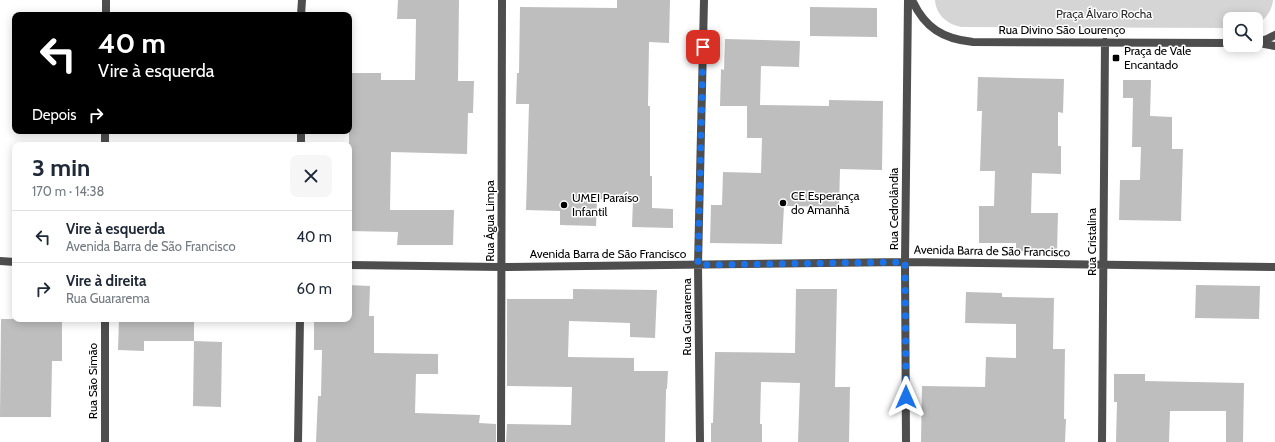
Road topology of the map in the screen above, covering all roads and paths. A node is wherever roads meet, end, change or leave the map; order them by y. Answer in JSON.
{"nodes":[{"id":1,"x":106,"y":0,"type":"edge"},
{"id":2,"x":302,"y":0,"type":"edge"},
{"id":3,"x":502,"y":0,"type":"edge"},
{"id":4,"x":704,"y":0,"type":"edge"},
{"id":5,"x":908,"y":0,"type":"edge"},
{"id":6,"x":912,"y":0,"type":"edge"},
{"id":7,"x":106,"y":12,"type":"edge"},
{"id":8,"x":302,"y":12,"type":"edge"},
{"id":9,"x":1275,"y":35,"type":"edge"},
{"id":10,"x":1263,"y":40,"type":"edge"},
{"id":11,"x":1106,"y":42,"type":"junction"},
{"id":12,"x":1223,"y":43,"type":"edge"},
{"id":13,"x":1263,"y":43,"type":"edge"},
{"id":14,"x":1275,"y":46,"type":"edge"},
{"id":15,"x":0,"y":261,"type":"edge"},
{"id":16,"x":12,"y":262,"type":"edge"},
{"id":17,"x":905,"y":262,"type":"junction"},
{"id":18,"x":352,"y":265,"type":"edge"},
{"id":19,"x":698,"y":265,"type":"junction"},
{"id":20,"x":1104,"y":265,"type":"junction"},
{"id":21,"x":502,"y":267,"type":"junction"},
{"id":22,"x":1275,"y":267,"type":"edge"},
{"id":23,"x":105,"y":322,"type":"edge"},
{"id":24,"x":300,"y":322,"type":"edge"},
{"id":25,"x":105,"y":442,"type":"edge"},
{"id":26,"x":298,"y":442,"type":"edge"},
{"id":27,"x":501,"y":442,"type":"edge"},
{"id":28,"x":700,"y":442,"type":"edge"},
{"id":29,"x":906,"y":442,"type":"edge"},
{"id":30,"x":1102,"y":442,"type":"edge"}],
"edges":[{"from":1,"to":7,"type":"street"},
{"from":2,"to":8,"type":"street"},
{"from":3,"to":21,"type":"street","name":"Rua Água Limpa"},
{"from":4,"to":19,"type":"street","name":"Rua Guararema"},
{"from":5,"to":17,"type":"street","name":"Rua Cedrolândia"},
{"from":6,"to":11,"type":"street","name":"Rua Divino São Lourenço"},
{"from":9,"to":10,"type":"street"},
{"from":11,"to":12,"type":"street","name":"Rua Divino São Lourenço"},
{"from":11,"to":20,"type":"street","name":"Rua Cristalina"},
{"from":13,"to":14,"type":"street"},
{"from":15,"to":16,"type":"street"},
{"from":17,"to":19,"type":"street","name":"Avenida Barra de São Francisco"},
{"from":17,"to":20,"type":"street","name":"Avenida Barra de São Francisco"},
{"from":17,"to":29,"type":"street","name":"Rua Cedrolândia"},
{"from":18,"to":21,"type":"street","name":"Avenida Barra de São Francisco"},
{"from":19,"to":21,"type":"street","name":"Avenida Barra de São Francisco"},
{"from":19,"to":28,"type":"street","name":"Rua Guararema"},
{"from":20,"to":22,"type":"street","name":"Avenida Barra de São Francisco"},
{"from":20,"to":30,"type":"street","name":"Rua Cristalina"},
{"from":21,"to":27,"type":"street","name":"Rua Água Limpa"},
{"from":23,"to":25,"type":"street","name":"Rua São Simão"},
{"from":24,"to":26,"type":"street"}]}
